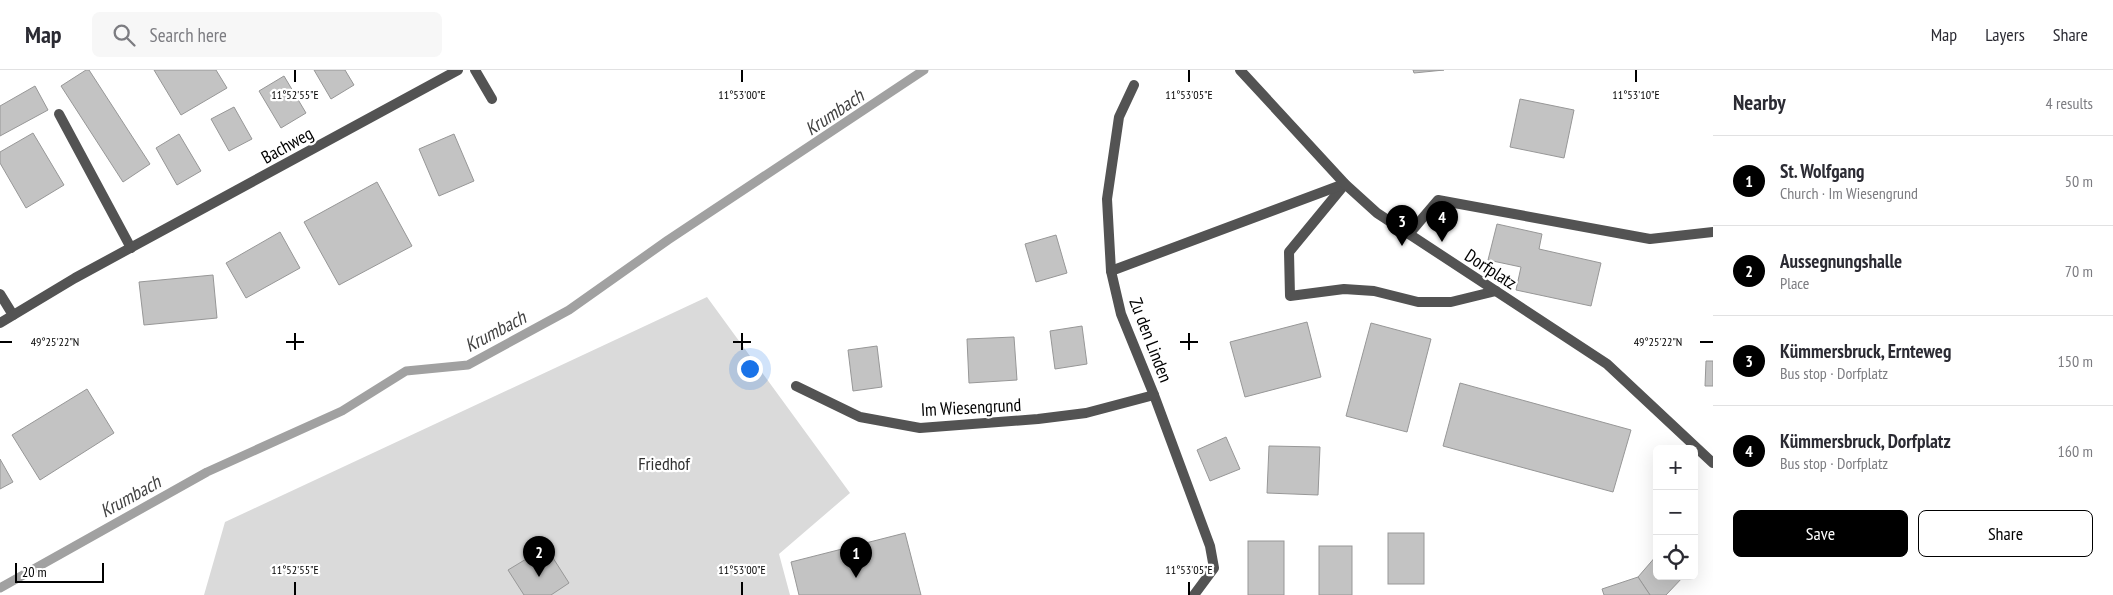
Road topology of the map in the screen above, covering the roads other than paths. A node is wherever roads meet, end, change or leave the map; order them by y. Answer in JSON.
{"nodes":[{"id":1,"x":458,"y":70,"type":"edge"},
{"id":2,"x":475,"y":70,"type":"edge"},
{"id":3,"x":1240,"y":70,"type":"edge"},
{"id":4,"x":1134,"y":85,"type":"dead end"},
{"id":5,"x":492,"y":99,"type":"dead end"},
{"id":6,"x":59,"y":114,"type":"dead end"},
{"id":7,"x":1345,"y":184,"type":"junction"},
{"id":8,"x":1713,"y":232,"type":"edge"},
{"id":9,"x":1409,"y":234,"type":"junction"},
{"id":10,"x":131,"y":248,"type":"junction"},
{"id":11,"x":1111,"y":271,"type":"junction"},
{"id":12,"x":1496,"y":291,"type":"junction"},
{"id":13,"x":0,"y":294,"type":"edge"},
{"id":14,"x":13,"y":315,"type":"junction"},
{"id":15,"x":0,"y":323,"type":"edge"},
{"id":16,"x":796,"y":386,"type":"dead end"},
{"id":17,"x":1154,"y":395,"type":"junction"},
{"id":18,"x":1713,"y":463,"type":"edge"},
{"id":19,"x":1194,"y":595,"type":"edge"}],
"edges":[{"from":1,"to":10,"type":"street","name":"Bachweg"},
{"from":2,"to":5,"type":"street"},
{"from":3,"to":7,"type":"street","name":"Dorfplatz"},
{"from":4,"to":11,"type":"street","name":"Zu den Linden"},
{"from":6,"to":10,"type":"street"},
{"from":7,"to":9,"type":"street","name":"Dorfplatz"},
{"from":7,"to":11,"type":"street"},
{"from":7,"to":12,"type":"street"},
{"from":8,"to":9,"type":"street"},
{"from":9,"to":12,"type":"street","name":"Dorfplatz"},
{"from":10,"to":14,"type":"street","name":"Bachweg"},
{"from":11,"to":17,"type":"street","name":"Zu den Linden"},
{"from":12,"to":18,"type":"street","name":"Dorfplatz"},
{"from":13,"to":14,"type":"street"},
{"from":14,"to":15,"type":"street","name":"Bachweg"},
{"from":16,"to":17,"type":"street","name":"Im Wiesengrund"},
{"from":17,"to":19,"type":"street","name":"Zu den Linden"}]}
